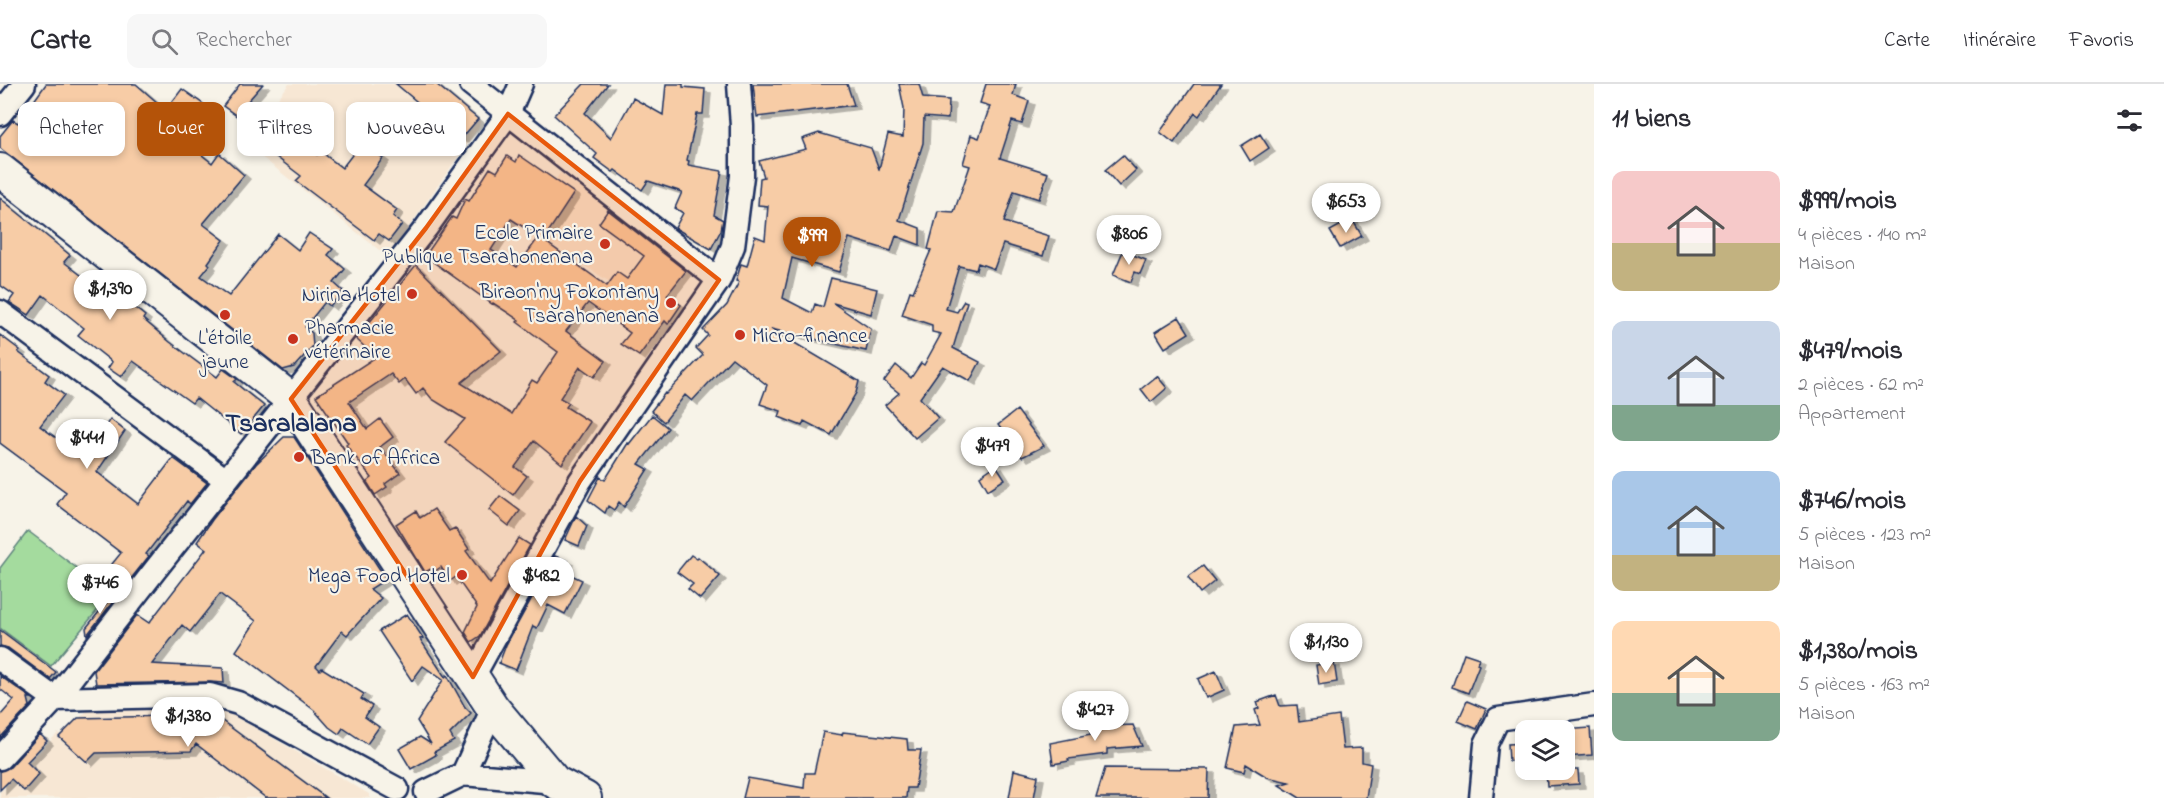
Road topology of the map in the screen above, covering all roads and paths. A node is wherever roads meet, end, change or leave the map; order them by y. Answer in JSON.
{"nodes":[{"id":1,"x":24,"y":84,"type":"edge"},
{"id":2,"x":471,"y":84,"type":"edge"},
{"id":3,"x":521,"y":84,"type":"edge"},
{"id":4,"x":739,"y":84,"type":"edge"},
{"id":5,"x":0,"y":114,"type":"edge"},
{"id":6,"x":508,"y":114,"type":"junction"},
{"id":7,"x":0,"y":170,"type":"edge"},
{"id":8,"x":718,"y":280,"type":"junction"},
{"id":9,"x":0,"y":312,"type":"edge"},
{"id":10,"x":291,"y":399,"type":"junction"},
{"id":11,"x":226,"y":480,"type":"junction"},
{"id":12,"x":0,"y":659,"type":"edge"},
{"id":13,"x":473,"y":676,"type":"junction"},
{"id":14,"x":55,"y":699,"type":"junction"},
{"id":15,"x":1594,"y":705,"type":"edge"},
{"id":16,"x":493,"y":708,"type":"junction"},
{"id":17,"x":0,"y":758,"type":"edge"},
{"id":18,"x":463,"y":774,"type":"junction"},
{"id":19,"x":555,"y":782,"type":"junction"},
{"id":20,"x":396,"y":794,"type":"edge"},
{"id":21,"x":426,"y":795,"type":"edge"},
{"id":22,"x":585,"y":798,"type":"edge"},
{"id":23,"x":1481,"y":798,"type":"edge"}],
"edges":[{"from":1,"to":5,"type":"street"},
{"from":2,"to":6,"type":"street"},
{"from":3,"to":6,"type":"street"},
{"from":4,"to":8,"type":"street"},
{"from":6,"to":8,"type":"street"},
{"from":6,"to":10,"type":"street"},
{"from":7,"to":10,"type":"main road"},
{"from":8,"to":13,"type":"street"},
{"from":9,"to":11,"type":"street"},
{"from":10,"to":11,"type":"street"},
{"from":10,"to":13,"type":"main road"},
{"from":11,"to":14,"type":"street"},
{"from":12,"to":14,"type":"street"},
{"from":13,"to":16,"type":"main road"},
{"from":14,"to":17,"type":"street"},
{"from":14,"to":20,"type":"street"},
{"from":15,"to":23,"type":"street"},
{"from":16,"to":18,"type":"street"},
{"from":16,"to":19,"type":"main road"},
{"from":18,"to":19,"type":"street"},
{"from":18,"to":21,"type":"street"},
{"from":19,"to":22,"type":"main road"},
{"from":20,"to":21,"type":"street"}]}
